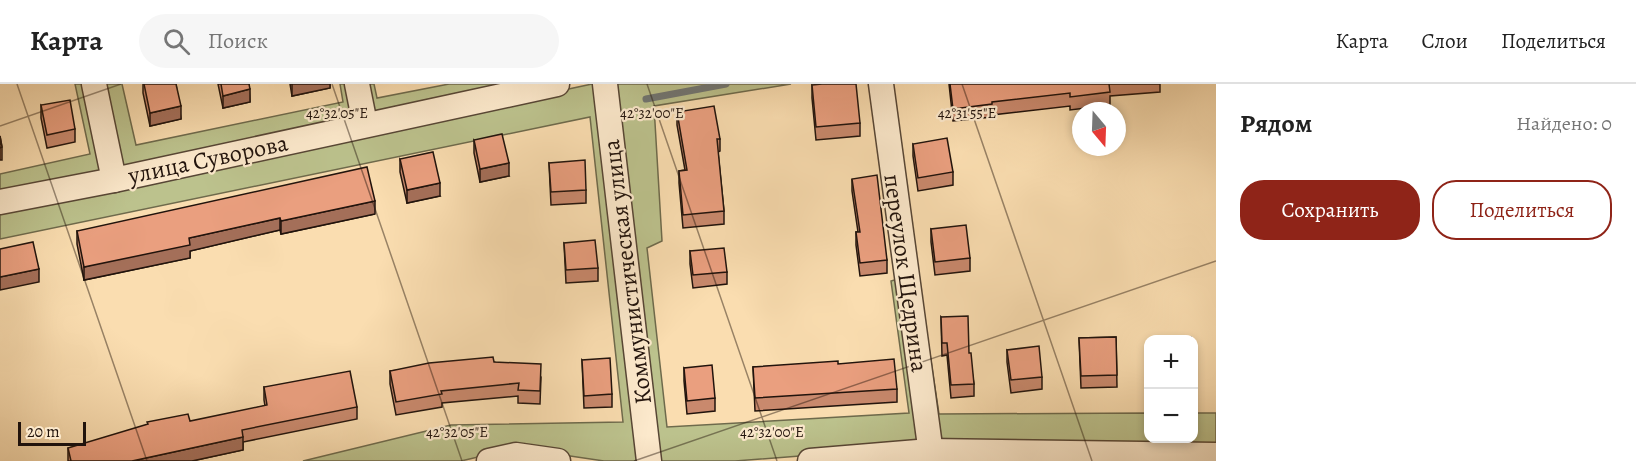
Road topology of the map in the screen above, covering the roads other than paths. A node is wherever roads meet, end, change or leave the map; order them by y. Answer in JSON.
{"nodes":[{"id":1,"x":94,"y":84,"type":"edge"},
{"id":2,"x":357,"y":84,"type":"edge"},
{"id":3,"x":557,"y":84,"type":"edge"},
{"id":4,"x":604,"y":84,"type":"edge"},
{"id":5,"x":881,"y":84,"type":"edge"},
{"id":6,"x":365,"y":124,"type":"junction"},
{"id":7,"x":114,"y":180,"type":"junction"},
{"id":8,"x":0,"y":202,"type":"edge"},
{"id":9,"x":1216,"y":455,"type":"edge"},
{"id":10,"x":931,"y":456,"type":"edge"},
{"id":11,"x":489,"y":461,"type":"edge"},
{"id":12,"x":558,"y":461,"type":"edge"},
{"id":13,"x":649,"y":461,"type":"edge"},
{"id":14,"x":810,"y":461,"type":"edge"}],
"edges":[{"from":1,"to":7,"type":"street"},
{"from":2,"to":6,"type":"street"},
{"from":3,"to":6,"type":"street","name":"улица Суворова"},
{"from":4,"to":13,"type":"street","name":"Коммунистическая улица"},
{"from":5,"to":10,"type":"street","name":"переулок Щедрина"},
{"from":6,"to":7,"type":"street","name":"улица Суворова"},
{"from":7,"to":8,"type":"street","name":"улица Суворова"},
{"from":9,"to":10,"type":"street"},
{"from":10,"to":14,"type":"street"},
{"from":11,"to":12,"type":"street"}]}
